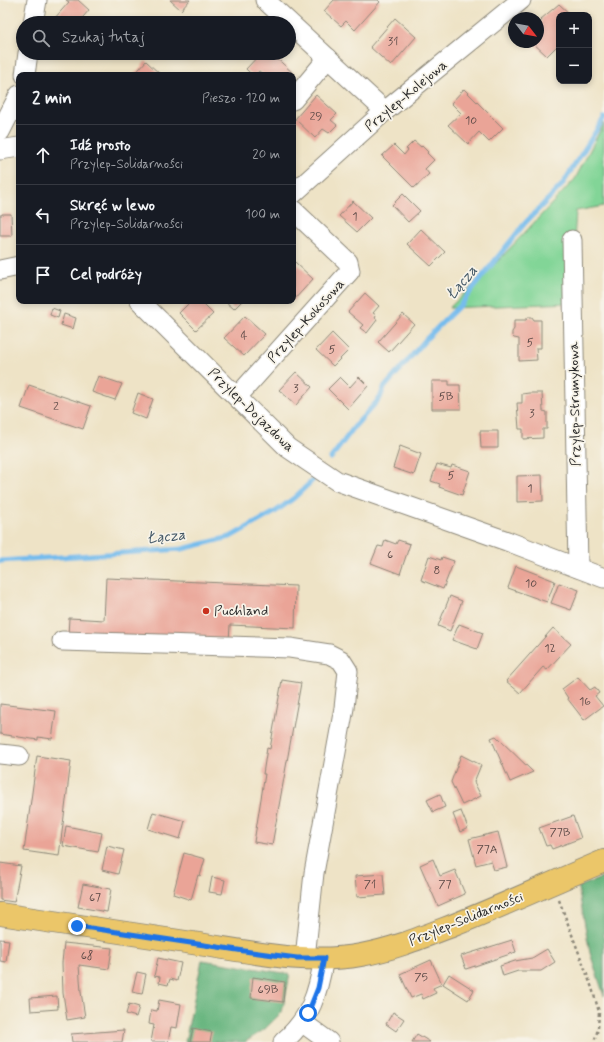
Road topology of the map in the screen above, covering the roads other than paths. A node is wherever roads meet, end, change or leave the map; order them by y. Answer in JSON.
{"nodes":[{"id":1,"x":37,"y":0,"type":"edge"},
{"id":2,"x":265,"y":0,"type":"edge"},
{"id":3,"x":521,"y":0,"type":"edge"},
{"id":4,"x":34,"y":16,"type":"edge"},
{"id":5,"x":282,"y":16,"type":"edge"},
{"id":6,"x":296,"y":29,"type":"edge"},
{"id":7,"x":328,"y":58,"type":"junction"},
{"id":8,"x":27,"y":60,"type":"edge"},
{"id":9,"x":25,"y":72,"type":"edge"},
{"id":10,"x":296,"y":96,"type":"edge"},
{"id":11,"x":16,"y":101,"type":"edge"},
{"id":12,"x":385,"y":111,"type":"junction"},
{"id":13,"x":0,"y":132,"type":"edge"},
{"id":14,"x":16,"y":147,"type":"edge"},
{"id":15,"x":0,"y":150,"type":"edge"},
{"id":16,"x":296,"y":191,"type":"edge"},
{"id":17,"x":296,"y":213,"type":"edge"},
{"id":18,"x":572,"y":240,"type":"dead end"},
{"id":19,"x":143,"y":304,"type":"edge"},
{"id":20,"x":237,"y":397,"type":"junction"},
{"id":21,"x":578,"y":568,"type":"junction"},
{"id":22,"x":604,"y":578,"type":"edge"},
{"id":23,"x":62,"y":642,"type":"dead end"},
{"id":24,"x":0,"y":754,"type":"edge"},
{"id":25,"x":19,"y":756,"type":"dead end"},
{"id":26,"x":604,"y":861,"type":"edge"},
{"id":27,"x":0,"y":914,"type":"edge"},
{"id":28,"x":315,"y":958,"type":"junction"},
{"id":29,"x":303,"y":1023,"type":"junction"},
{"id":30,"x":283,"y":1042,"type":"edge"},
{"id":31,"x":329,"y":1042,"type":"edge"}],
"edges":[{"from":1,"to":4,"type":"street"},
{"from":2,"to":5,"type":"street"},
{"from":3,"to":12,"type":"street","name":"Przylep-Kolejowa"},
{"from":6,"to":7,"type":"street"},
{"from":7,"to":10,"type":"street"},
{"from":7,"to":12,"type":"street"},
{"from":8,"to":9,"type":"street"},
{"from":11,"to":13,"type":"street"},
{"from":12,"to":16,"type":"street","name":"Przylep-Kolejowa"},
{"from":14,"to":15,"type":"street"},
{"from":17,"to":20,"type":"street","name":"Przylep-Kokosowa"},
{"from":18,"to":21,"type":"street","name":"Przylep-Strumykowa"},
{"from":19,"to":20,"type":"street","name":"Przylep-Dojazdowa"},
{"from":20,"to":21,"type":"street","name":"Przylep-Dojazdowa"},
{"from":21,"to":22,"type":"street","name":"Przylep-Dojazdowa"},
{"from":23,"to":28,"type":"street"},
{"from":24,"to":25,"type":"street"},
{"from":26,"to":28,"type":"main road","name":"Przylep-Solidarności"},
{"from":27,"to":28,"type":"main road","name":"Przylep-Solidarności"},
{"from":28,"to":29,"type":"street"},
{"from":29,"to":30,"type":"street"},
{"from":29,"to":31,"type":"street"}]}
